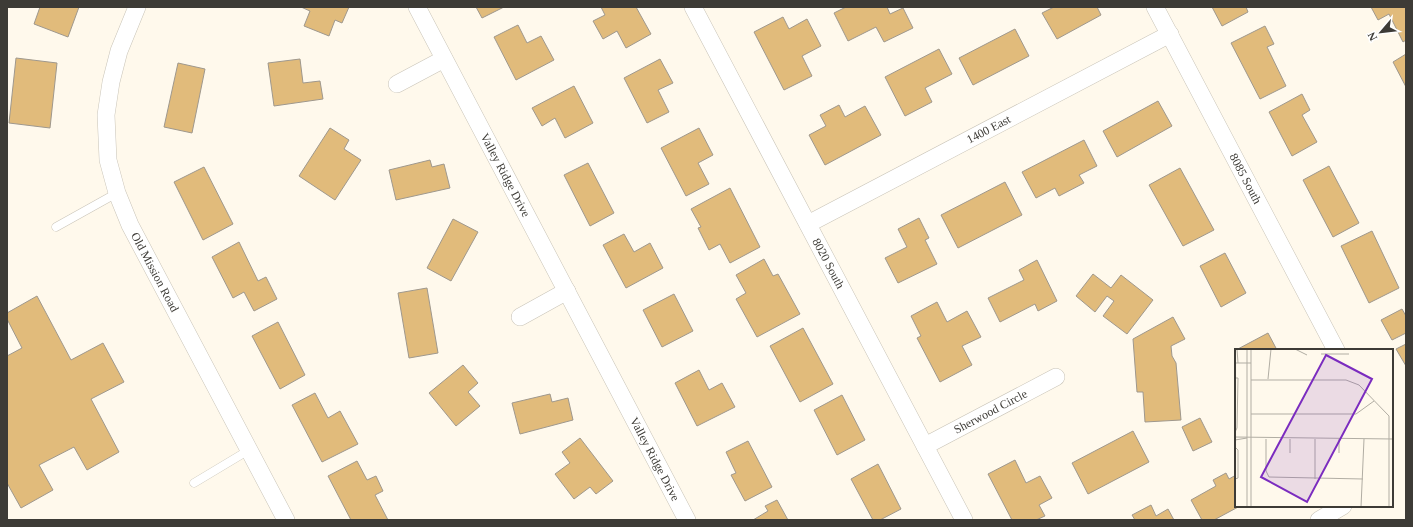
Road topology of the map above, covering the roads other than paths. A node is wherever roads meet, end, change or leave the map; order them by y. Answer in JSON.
{"nodes":[{"id":1,"x":137,"y":7,"type":"edge"},
{"id":2,"x":417,"y":7,"type":"edge"},
{"id":3,"x":693,"y":7,"type":"edge"},
{"id":4,"x":1155,"y":7,"type":"edge"},
{"id":5,"x":1170,"y":34,"type":"junction"},
{"id":6,"x":444,"y":58,"type":"junction"},
{"id":7,"x":397,"y":84,"type":"dead end"},
{"id":8,"x":117,"y":193,"type":"junction"},
{"id":9,"x":808,"y":224,"type":"junction"},
{"id":10,"x":56,"y":227,"type":"dead end"},
{"id":11,"x":567,"y":291,"type":"junction"},
{"id":12,"x":520,"y":317,"type":"dead end"},
{"id":13,"x":1335,"y":349,"type":"edge"},
{"id":14,"x":1056,"y":377,"type":"dead end"},
{"id":15,"x":925,"y":446,"type":"junction"},
{"id":16,"x":249,"y":450,"type":"junction"},
{"id":17,"x":194,"y":483,"type":"dead end"},
{"id":18,"x":1341,"y":507,"type":"edge"},
{"id":19,"x":286,"y":520,"type":"edge"},
{"id":20,"x":687,"y":520,"type":"edge"},
{"id":21,"x":964,"y":520,"type":"edge"},
{"id":22,"x":1318,"y":520,"type":"edge"}],
"edges":[{"from":1,"to":8,"type":"street","name":"Old Mission Road"},
{"from":2,"to":6,"type":"street","name":"Valley Ridge Drive"},
{"from":3,"to":9,"type":"street","name":"8020 South"},
{"from":4,"to":5,"type":"street","name":"8085 South"},
{"from":5,"to":9,"type":"street","name":"1400 East"},
{"from":5,"to":13,"type":"street","name":"8085 South"},
{"from":6,"to":7,"type":"street"},
{"from":6,"to":11,"type":"street","name":"Valley Ridge Drive"},
{"from":8,"to":10,"type":"lane"},
{"from":8,"to":16,"type":"street","name":"Old Mission Road"},
{"from":9,"to":15,"type":"street","name":"8020 South"},
{"from":11,"to":12,"type":"street"},
{"from":11,"to":20,"type":"street","name":"Valley Ridge Drive"},
{"from":14,"to":15,"type":"street","name":"Sherwood Circle"},
{"from":15,"to":21,"type":"street","name":"8020 South"},
{"from":16,"to":17,"type":"lane"},
{"from":16,"to":19,"type":"street","name":"Old Mission Road"},
{"from":18,"to":22,"type":"street"}]}
